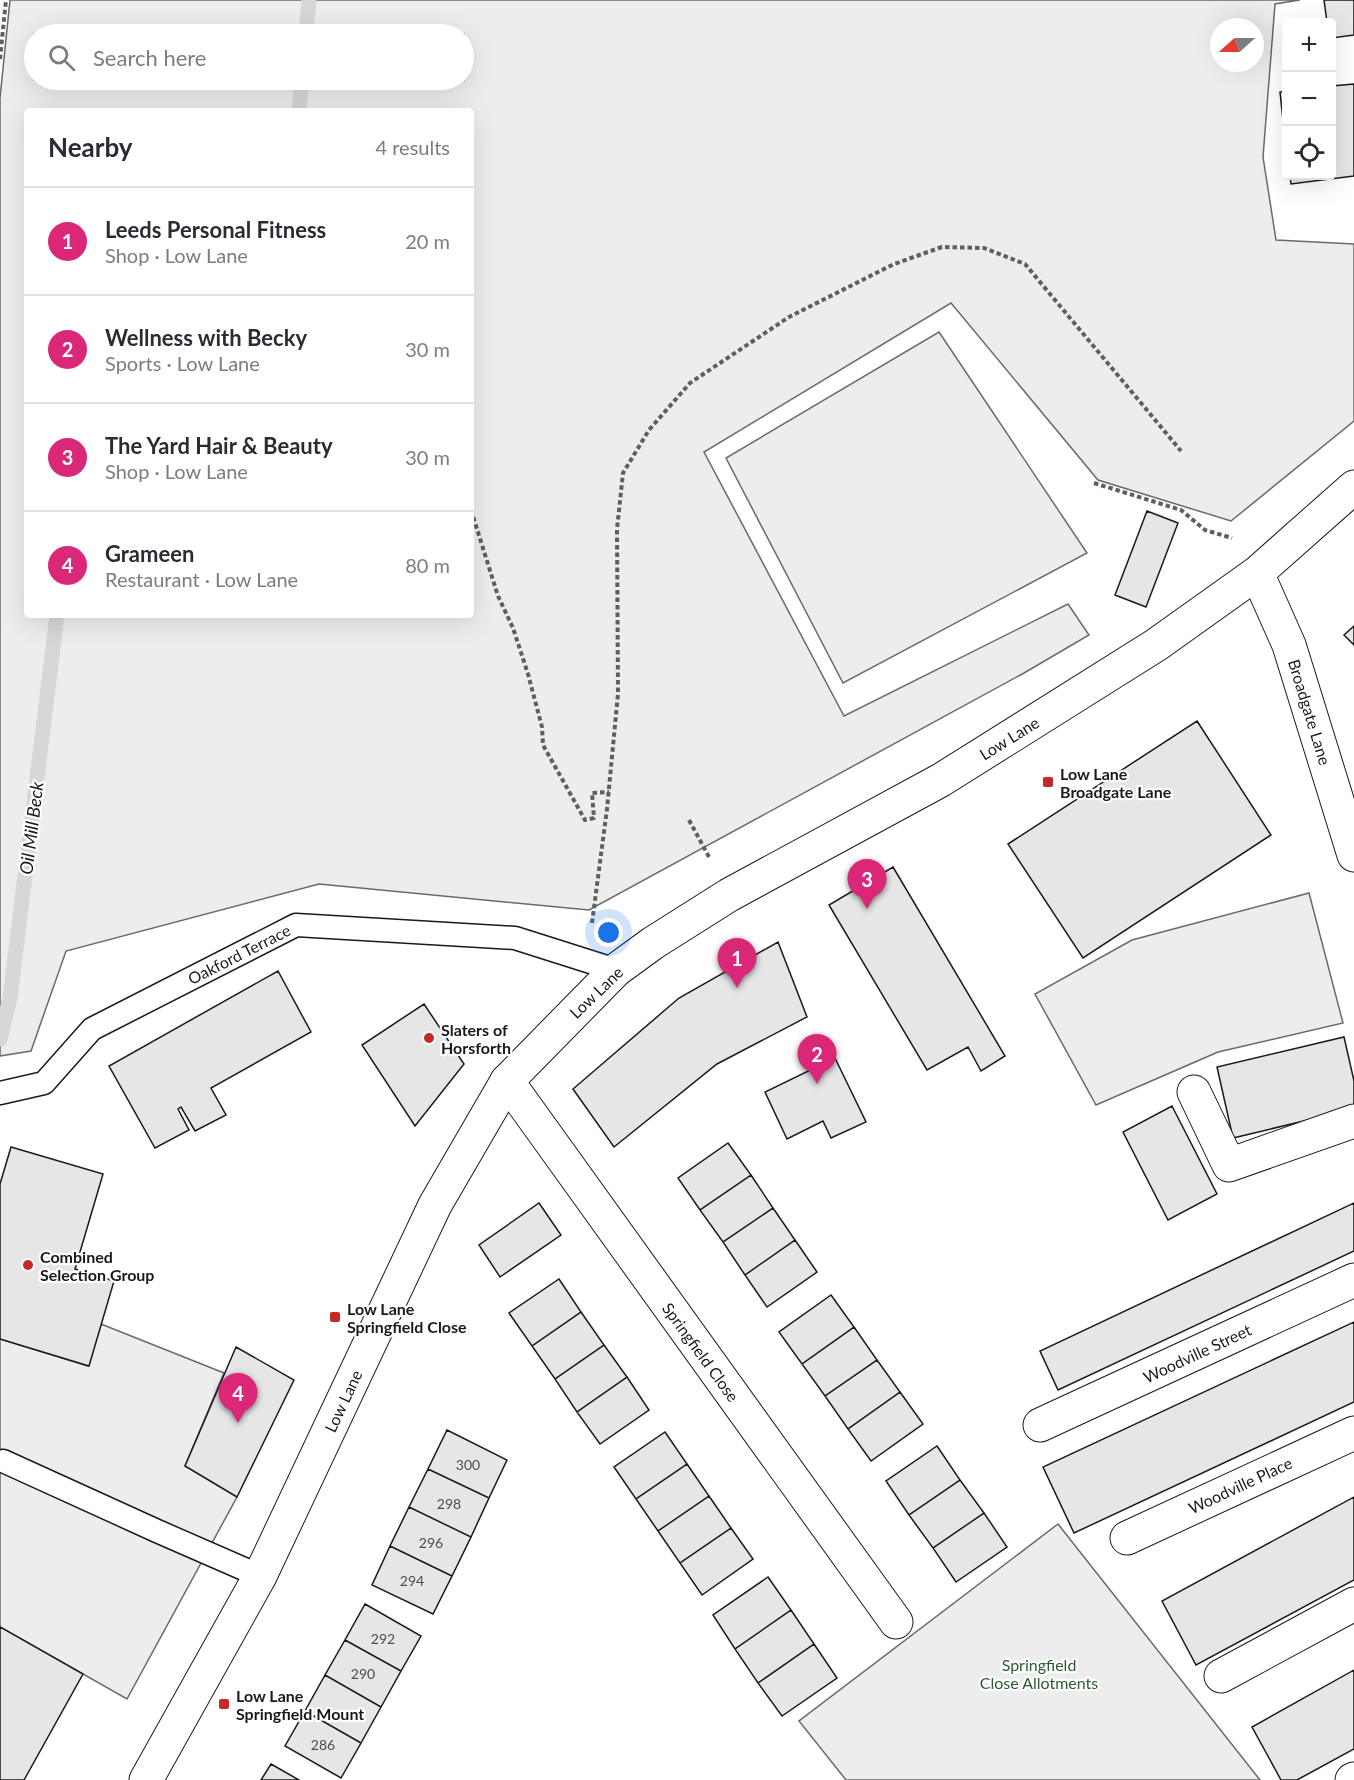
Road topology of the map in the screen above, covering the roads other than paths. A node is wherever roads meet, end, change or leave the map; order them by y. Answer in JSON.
{"nodes":[{"id":1,"x":1354,"y":488,"type":"edge"},
{"id":2,"x":1257,"y":573,"type":"junction"},
{"id":3,"x":1352,"y":843,"type":"edge"},
{"id":4,"x":616,"y":970,"type":"junction"},
{"id":5,"x":507,"y":1081,"type":"junction"},
{"id":6,"x":1194,"y":1092,"type":"dead end"},
{"id":7,"x":0,"y":1093,"type":"edge"},
{"id":8,"x":1354,"y":1121,"type":"edge"},
{"id":9,"x":1354,"y":1280,"type":"edge"},
{"id":10,"x":1040,"y":1425,"type":"dead end"},
{"id":11,"x":1354,"y":1432,"type":"edge"},
{"id":12,"x":3,"y":1461,"type":"dead end"},
{"id":13,"x":1126,"y":1538,"type":"dead end"},
{"id":14,"x":260,"y":1576,"type":"junction"},
{"id":15,"x":1354,"y":1604,"type":"edge"},
{"id":16,"x":896,"y":1622,"type":"dead end"},
{"id":17,"x":1221,"y":1676,"type":"dead end"},
{"id":18,"x":146,"y":1780,"type":"edge"}],
"edges":[{"from":1,"to":2,"type":"street","name":"Low Lane"},
{"from":2,"to":3,"type":"street","name":"Broadgate Lane"},
{"from":2,"to":4,"type":"street","name":"Low Lane"},
{"from":4,"to":5,"type":"street","name":"Low Lane"},
{"from":4,"to":7,"type":"lane","name":"Oakford Terrace"},
{"from":5,"to":14,"type":"street","name":"Low Lane"},
{"from":5,"to":16,"type":"street","name":"Springfield Close"},
{"from":6,"to":8,"type":"street"},
{"from":9,"to":10,"type":"street","name":"Woodville Street"},
{"from":11,"to":13,"type":"street","name":"Woodville Place"},
{"from":12,"to":14,"type":"lane"},
{"from":14,"to":18,"type":"street","name":"Low Lane"},
{"from":15,"to":17,"type":"street"}]}
